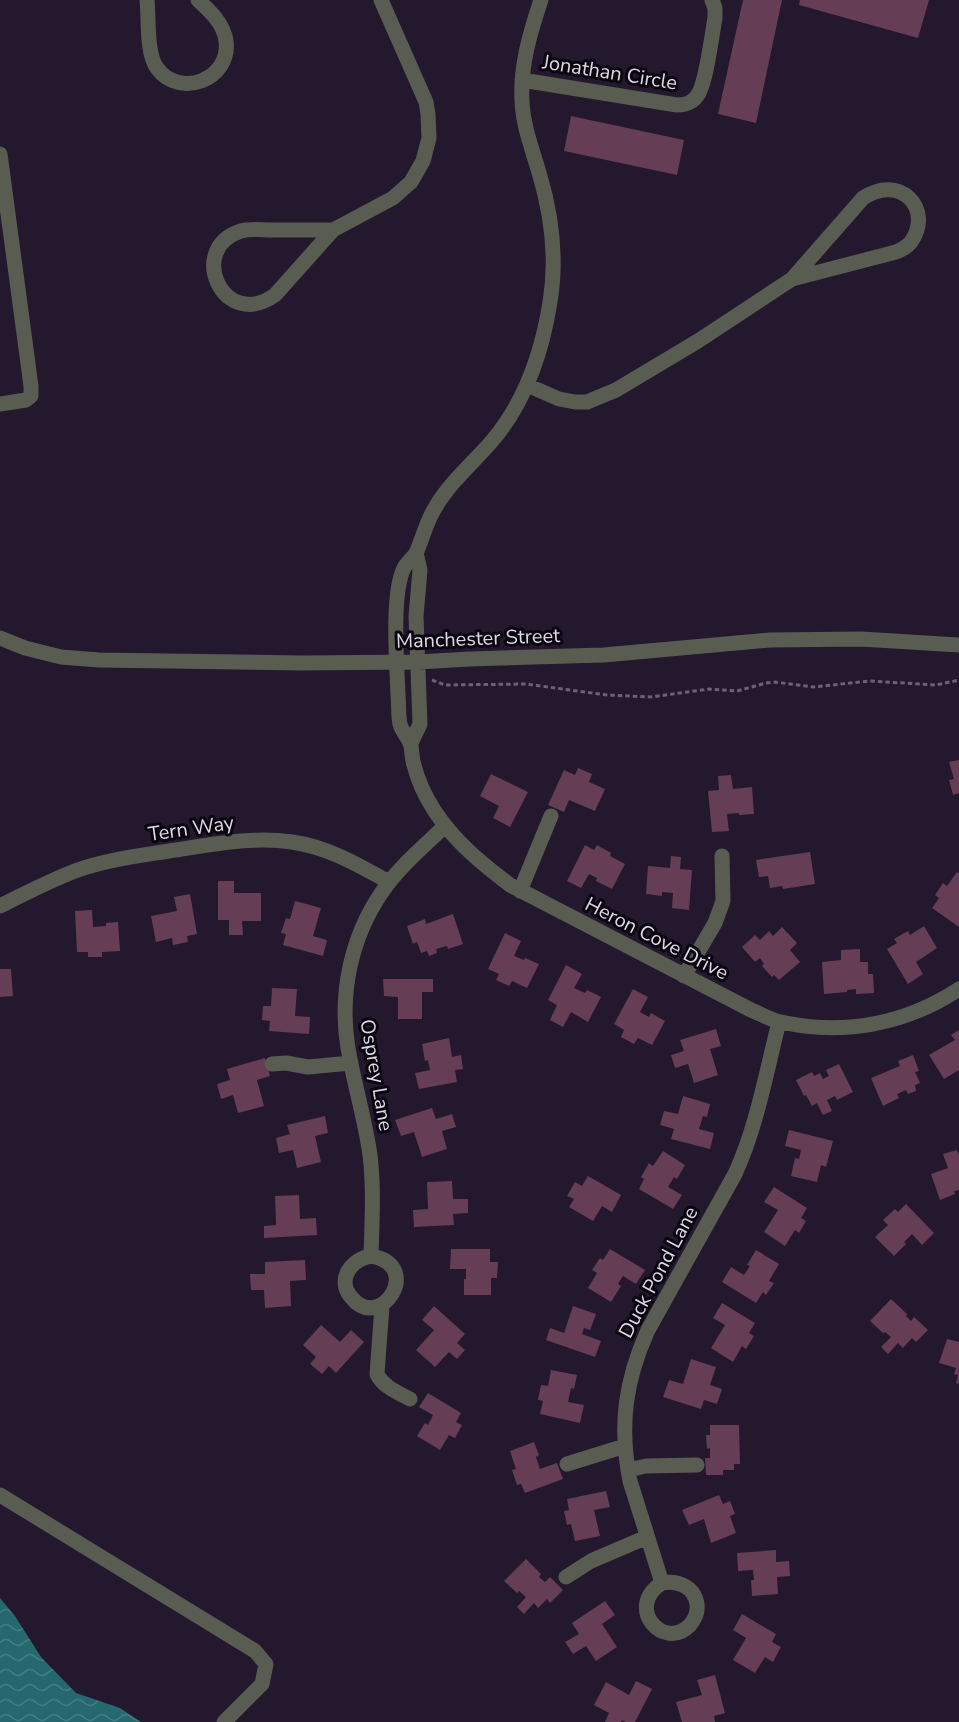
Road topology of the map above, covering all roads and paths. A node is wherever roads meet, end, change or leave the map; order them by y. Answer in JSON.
{"nodes":[{"id":1,"x":147,"y":0,"type":"edge"},
{"id":2,"x":198,"y":0,"type":"edge"},
{"id":3,"x":541,"y":0,"type":"edge"},
{"id":4,"x":712,"y":0,"type":"edge"},
{"id":5,"x":388,"y":2,"type":"edge"},
{"id":6,"x":522,"y":80,"type":"junction"},
{"id":7,"x":0,"y":154,"type":"edge"},
{"id":8,"x":5,"y":217,"type":"edge"},
{"id":9,"x":333,"y":230,"type":"junction"},
{"id":10,"x":792,"y":279,"type":"junction"},
{"id":11,"x":527,"y":385,"type":"junction"},
{"id":12,"x":0,"y":404,"type":"edge"},
{"id":13,"x":416,"y":553,"type":"junction"},
{"id":14,"x":0,"y":638,"type":"edge"},
{"id":15,"x":959,"y":645,"type":"edge"},
{"id":16,"x":418,"y":662,"type":"junction"},
{"id":17,"x":396,"y":663,"type":"junction"},
{"id":18,"x":431,"y":680,"type":"dead end"},
{"id":19,"x":959,"y":680,"type":"edge"},
{"id":20,"x":411,"y":743,"type":"junction"},
{"id":21,"x":551,"y":816,"type":"dead end"},
{"id":22,"x":445,"y":826,"type":"junction"},
{"id":23,"x":722,"y":856,"type":"dead end"},
{"id":24,"x":389,"y":882,"type":"junction"},
{"id":25,"x":520,"y":891,"type":"junction"},
{"id":26,"x":0,"y":906,"type":"edge"},
{"id":27,"x":684,"y":976,"type":"junction"},
{"id":28,"x":959,"y":989,"type":"edge"},
{"id":29,"x":780,"y":1022,"type":"junction"},
{"id":30,"x":351,"y":1063,"type":"junction"},
{"id":31,"x":272,"y":1064,"type":"dead end"},
{"id":32,"x":371,"y":1256,"type":"junction"},
{"id":33,"x":382,"y":1306,"type":"junction"},
{"id":34,"x":410,"y":1400,"type":"dead end"},
{"id":35,"x":625,"y":1446,"type":"junction"},
{"id":36,"x":567,"y":1464,"type":"dead end"},
{"id":37,"x":697,"y":1465,"type":"dead end"},
{"id":38,"x":628,"y":1470,"type":"junction"},
{"id":39,"x":0,"y":1495,"type":"edge"},
{"id":40,"x":647,"y":1537,"type":"junction"},
{"id":41,"x":566,"y":1577,"type":"dead end"},
{"id":42,"x":662,"y":1583,"type":"dead end"},
{"id":43,"x":224,"y":1722,"type":"edge"}],
"edges":[{"from":1,"to":2,"type":"street"},
{"from":3,"to":6,"type":"street","name":"Heron Cove Drive"},
{"from":4,"to":6,"type":"street","name":"Jonathan Circle"},
{"from":5,"to":9,"type":"street"},
{"from":6,"to":11,"type":"street","name":"Heron Cove Drive"},
{"from":7,"to":8,"type":"street"},
{"from":8,"to":12,"type":"street"},
{"from":9,"to":9,"type":"street"},
{"from":10,"to":10,"type":"street"},
{"from":10,"to":11,"type":"street"},
{"from":11,"to":13,"type":"street","name":"Heron Cove Drive"},
{"from":13,"to":16,"type":"street","name":"Heron Cove Drive"},
{"from":13,"to":17,"type":"street","name":"Heron Cove Drive"},
{"from":14,"to":17,"type":"street","name":"Manchester Street"},
{"from":15,"to":16,"type":"street","name":"Manchester Street"},
{"from":16,"to":17,"type":"street","name":"Manchester Street"},
{"from":16,"to":20,"type":"street","name":"Heron Cove Drive"},
{"from":17,"to":20,"type":"street","name":"Heron Cove Drive"},
{"from":18,"to":19,"type":"path"},
{"from":20,"to":22,"type":"street","name":"Heron Cove Drive"},
{"from":21,"to":25,"type":"street"},
{"from":22,"to":24,"type":"street","name":"Osprey Lane"},
{"from":22,"to":25,"type":"street","name":"Heron Cove Drive"},
{"from":23,"to":27,"type":"street"},
{"from":24,"to":26,"type":"street","name":"Tern Way"},
{"from":24,"to":30,"type":"street","name":"Osprey Lane"},
{"from":25,"to":27,"type":"street","name":"Heron Cove Drive"},
{"from":27,"to":29,"type":"street","name":"Heron Cove Drive"},
{"from":28,"to":29,"type":"street","name":"Heron Cove Drive"},
{"from":29,"to":35,"type":"street","name":"Duck Pond Lane"},
{"from":30,"to":31,"type":"street"},
{"from":30,"to":32,"type":"street","name":"Osprey Lane"},
{"from":32,"to":33,"type":"street"},
{"from":32,"to":33,"type":"street"},
{"from":33,"to":34,"type":"street"},
{"from":35,"to":36,"type":"street"},
{"from":35,"to":38,"type":"street","name":"Duck Pond Lane"},
{"from":37,"to":38,"type":"street"},
{"from":38,"to":40,"type":"street","name":"Duck Pond Lane"},
{"from":39,"to":43,"type":"street"},
{"from":40,"to":41,"type":"street"},
{"from":40,"to":42,"type":"street","name":"Duck Pond Lane"}]}
